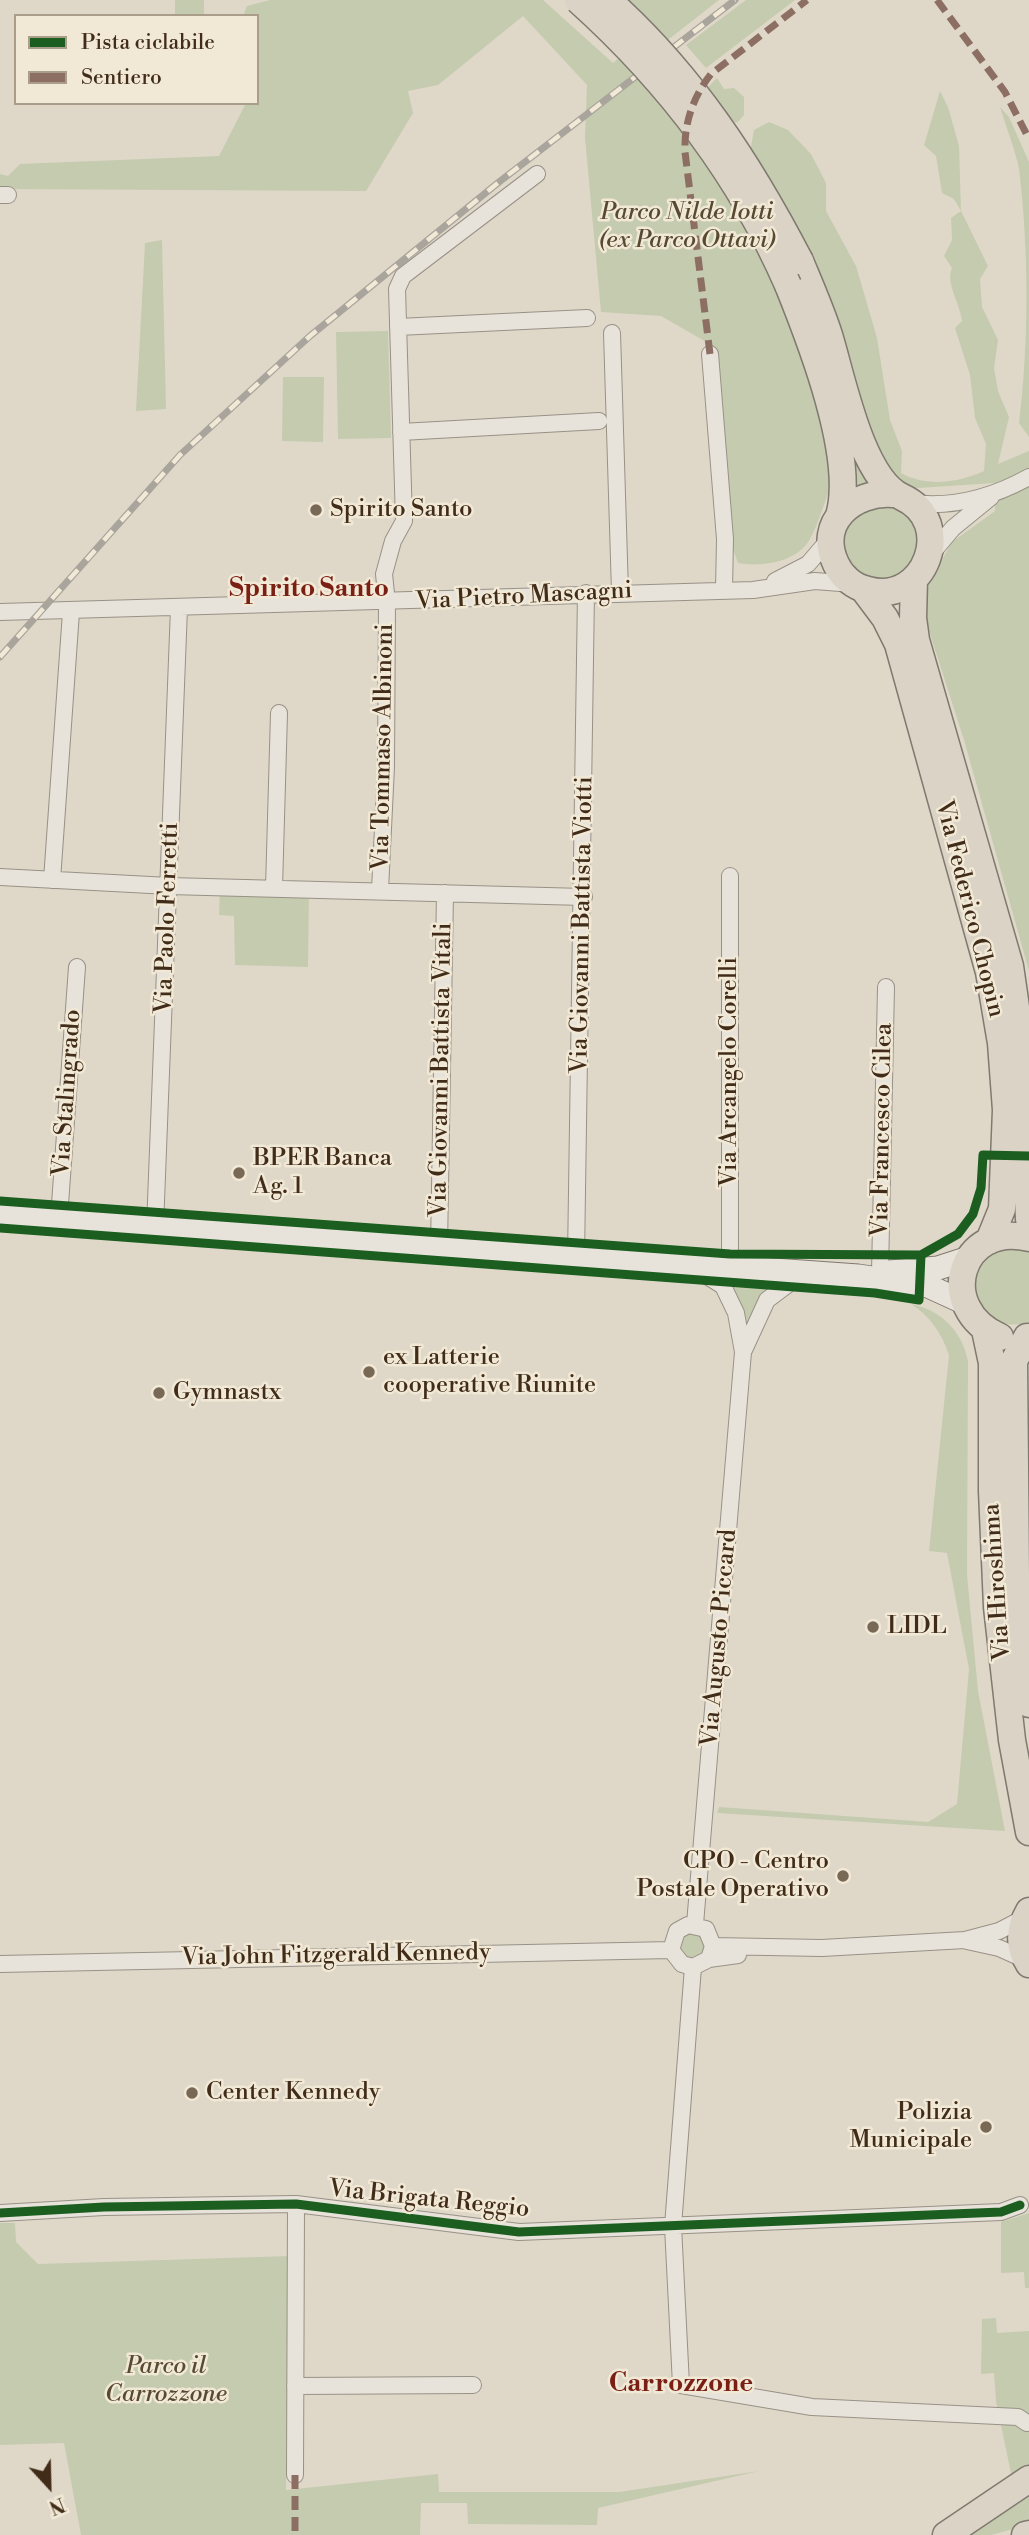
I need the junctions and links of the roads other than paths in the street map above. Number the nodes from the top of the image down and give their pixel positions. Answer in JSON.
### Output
{"nodes":[{"id":1,"x":578,"y":0,"type":"edge"},
{"id":2,"x":608,"y":0,"type":"edge"},
{"id":3,"x":537,"y":174,"type":"dead end"},
{"id":4,"x":586,"y":318,"type":"dead end"},
{"id":5,"x":398,"y":327,"type":"junction"},
{"id":6,"x":612,"y":333,"type":"dead end"},
{"id":7,"x":710,"y":354,"type":"dead end"},
{"id":8,"x":599,"y":421,"type":"dead end"},
{"id":9,"x":401,"y":432,"type":"junction"},
{"id":10,"x":1029,"y":477,"type":"edge"},
{"id":11,"x":996,"y":493,"type":"junction"},
{"id":12,"x":903,"y":498,"type":"junction"},
{"id":13,"x":835,"y":526,"type":"junction"},
{"id":14,"x":930,"y":556,"type":"junction"},
{"id":15,"x":914,"y":580,"type":"junction"},
{"id":16,"x":859,"y":587,"type":"junction"},
{"id":17,"x":724,"y":589,"type":"junction"},
{"id":18,"x":753,"y":590,"type":"junction"},
{"id":19,"x":620,"y":592,"type":"junction"},
{"id":20,"x":586,"y":593,"type":"junction"},
{"id":21,"x":387,"y":603,"type":"junction"},
{"id":22,"x":179,"y":608,"type":"junction"},
{"id":23,"x":71,"y":611,"type":"junction"},
{"id":24,"x":0,"y":612,"type":"edge"},
{"id":25,"x":279,"y":712,"type":"dead end"},
{"id":26,"x":730,"y":876,"type":"dead end"},
{"id":27,"x":0,"y":877,"type":"edge"},
{"id":28,"x":52,"y":880,"type":"junction"},
{"id":29,"x":169,"y":886,"type":"junction"},
{"id":30,"x":274,"y":888,"type":"junction"},
{"id":31,"x":380,"y":890,"type":"junction"},
{"id":32,"x":445,"y":892,"type":"junction"},
{"id":33,"x":584,"y":897,"type":"junction"},
{"id":34,"x":77,"y":967,"type":"dead end"},
{"id":35,"x":886,"y":987,"type":"dead end"},
{"id":36,"x":0,"y":1215,"type":"edge"},
{"id":37,"x":59,"y":1218,"type":"junction"},
{"id":38,"x":1029,"y":1219,"type":"edge"},
{"id":39,"x":155,"y":1227,"type":"junction"},
{"id":40,"x":1029,"y":1238,"type":"edge"},
{"id":41,"x":989,"y":1241,"type":"junction"},
{"id":42,"x":439,"y":1247,"type":"junction"},
{"id":43,"x":576,"y":1257,"type":"junction"},
{"id":44,"x":969,"y":1258,"type":"junction"},
{"id":45,"x":688,"y":1265,"type":"junction"},
{"id":46,"x":730,"y":1267,"type":"junction"},
{"id":47,"x":803,"y":1273,"type":"junction"},
{"id":48,"x":869,"y":1274,"type":"junction"},
{"id":49,"x":963,"y":1302,"type":"junction"},
{"id":50,"x":985,"y":1330,"type":"junction"},
{"id":51,"x":1028,"y":1336,"type":"edge"},
{"id":52,"x":743,"y":1352,"type":"junction"},
{"id":53,"x":1029,"y":1704,"type":"edge"},
{"id":54,"x":1029,"y":1832,"type":"edge"},
{"id":55,"x":1027,"y":1914,"type":"edge"},
{"id":56,"x":695,"y":1924,"type":"junction"},
{"id":57,"x":965,"y":1940,"type":"junction"},
{"id":58,"x":671,"y":1950,"type":"junction"},
{"id":59,"x":711,"y":1952,"type":"junction"},
{"id":60,"x":1028,"y":1962,"type":"edge"},
{"id":61,"x":0,"y":1964,"type":"edge"},
{"id":62,"x":693,"y":1967,"type":"junction"},
{"id":63,"x":296,"y":2204,"type":"junction"},
{"id":64,"x":1020,"y":2205,"type":"dead end"},
{"id":65,"x":0,"y":2213,"type":"edge"},
{"id":66,"x":673,"y":2226,"type":"junction"},
{"id":67,"x":473,"y":2385,"type":"dead end"},
{"id":68,"x":295,"y":2386,"type":"junction"},
{"id":69,"x":1027,"y":2423,"type":"edge"},
{"id":70,"x":295,"y":2475,"type":"dead end"},
{"id":71,"x":1029,"y":2479,"type":"edge"},
{"id":72,"x":946,"y":2535,"type":"edge"}],
"edges":[{"from":1,"to":13,"type":"main road","name":"Via Federico Chopin","bridge":true},
{"from":2,"to":12,"type":"main road","bridge":true},
{"from":3,"to":5,"type":"street","name":"Via Tommaso Albinoni"},
{"from":4,"to":5,"type":"street"},
{"from":5,"to":9,"type":"street","name":"Via Tommaso Albinoni"},
{"from":6,"to":19,"type":"street"},
{"from":7,"to":17,"type":"street"},
{"from":8,"to":9,"type":"street"},
{"from":9,"to":21,"type":"street","name":"Via Tommaso Albinoni"},
{"from":10,"to":11,"type":"street"},
{"from":11,"to":12,"type":"street"},
{"from":11,"to":14,"type":"street"},
{"from":12,"to":13,"type":"main road"},
{"from":12,"to":14,"type":"main road"},
{"from":13,"to":16,"type":"main road","name":"Via Federico Chopin"},
{"from":13,"to":18,"type":"street","name":"Via Pietro Mascagni"},
{"from":14,"to":15,"type":"main road"},
{"from":15,"to":16,"type":"main road"},
{"from":15,"to":38,"type":"main road","name":"Via Federico Chopin"},
{"from":16,"to":18,"type":"street","name":"Via Pietro Mascagni"},
{"from":16,"to":41,"type":"main road","name":"Via Federico Chopin"},
{"from":17,"to":18,"type":"street","name":"Via Pietro Mascagni"},
{"from":17,"to":19,"type":"street","name":"Via Pietro Mascagni"},
{"from":19,"to":20,"type":"street","name":"Via Pietro Mascagni"},
{"from":20,"to":21,"type":"street","name":"Via Pietro Mascagni"},
{"from":20,"to":33,"type":"street","name":"Via Giovanni Battista Viotti"},
{"from":21,"to":22,"type":"street","name":"Via Pietro Mascagni"},
{"from":21,"to":31,"type":"street","name":"Via Tommaso Albinoni"},
{"from":22,"to":23,"type":"street","name":"Via Pietro Mascagni"},
{"from":22,"to":29,"type":"street","name":"Via Paolo Ferretti"},
{"from":23,"to":24,"type":"street","name":"Via Pietro Mascagni"},
{"from":23,"to":28,"type":"street"},
{"from":25,"to":30,"type":"street"},
{"from":26,"to":46,"type":"street","name":"Via Arcangelo Corelli"},
{"from":27,"to":28,"type":"street","name":"Via Tommaso Albinoni"},
{"from":28,"to":29,"type":"street","name":"Via Tommaso Albinoni"},
{"from":29,"to":30,"type":"street","name":"Via Tommaso Albinoni"},
{"from":29,"to":39,"type":"street","name":"Via Paolo Ferretti"},
{"from":30,"to":31,"type":"street","name":"Via Tommaso Albinoni"},
{"from":31,"to":32,"type":"street","name":"Via Tommaso Albinoni"},
{"from":32,"to":33,"type":"street","name":"Via Tommaso Albinoni"},
{"from":32,"to":42,"type":"street","name":"Via Giovanni Battista Vitali"},
{"from":33,"to":43,"type":"street","name":"Via Giovanni Battista Viotti"},
{"from":34,"to":37,"type":"street","name":"Via Stalingrado"},
{"from":35,"to":48,"type":"street","name":"Via Francesco Cilea"},
{"from":36,"to":37,"type":"main road"},
{"from":37,"to":39,"type":"main road"},
{"from":39,"to":42,"type":"main road"},
{"from":40,"to":41,"type":"main road"},
{"from":41,"to":44,"type":"main road"},
{"from":42,"to":43,"type":"main road"},
{"from":43,"to":45,"type":"main road"},
{"from":44,"to":48,"type":"main road"},
{"from":44,"to":49,"type":"main road"},
{"from":45,"to":46,"type":"main road"},
{"from":45,"to":52,"type":"street","name":"Via Augusto Piccard"},
{"from":46,"to":47,"type":"main road"},
{"from":47,"to":48,"type":"main road"},
{"from":47,"to":52,"type":"street","name":"Via Augusto Piccard"},
{"from":48,"to":49,"type":"main road"},
{"from":49,"to":50,"type":"main road"},
{"from":50,"to":51,"type":"main road"},
{"from":50,"to":54,"type":"main road","name":"Via Hiroshima"},
{"from":51,"to":53,"type":"main road","name":"Via Hiroshima"},
{"from":52,"to":56,"type":"street","name":"Via Augusto Piccard"},
{"from":55,"to":57,"type":"street"},
{"from":55,"to":60,"type":"main road"},
{"from":56,"to":58,"type":"street"},
{"from":56,"to":59,"type":"street"},
{"from":57,"to":59,"type":"street"},
{"from":57,"to":60,"type":"street"},
{"from":58,"to":61,"type":"street","name":"Via John Fitzgerald Kennedy"},
{"from":58,"to":62,"type":"street"},
{"from":59,"to":62,"type":"street"},
{"from":62,"to":66,"type":"street"},
{"from":63,"to":65,"type":"street","name":"Via Brigata Reggio"},
{"from":63,"to":66,"type":"street","name":"Via Brigata Reggio"},
{"from":63,"to":68,"type":"street"},
{"from":64,"to":66,"type":"street","name":"Via Brigata Reggio"},
{"from":66,"to":69,"type":"street"},
{"from":67,"to":68,"type":"street"},
{"from":68,"to":70,"type":"street"},
{"from":71,"to":72,"type":"main road"}]}
